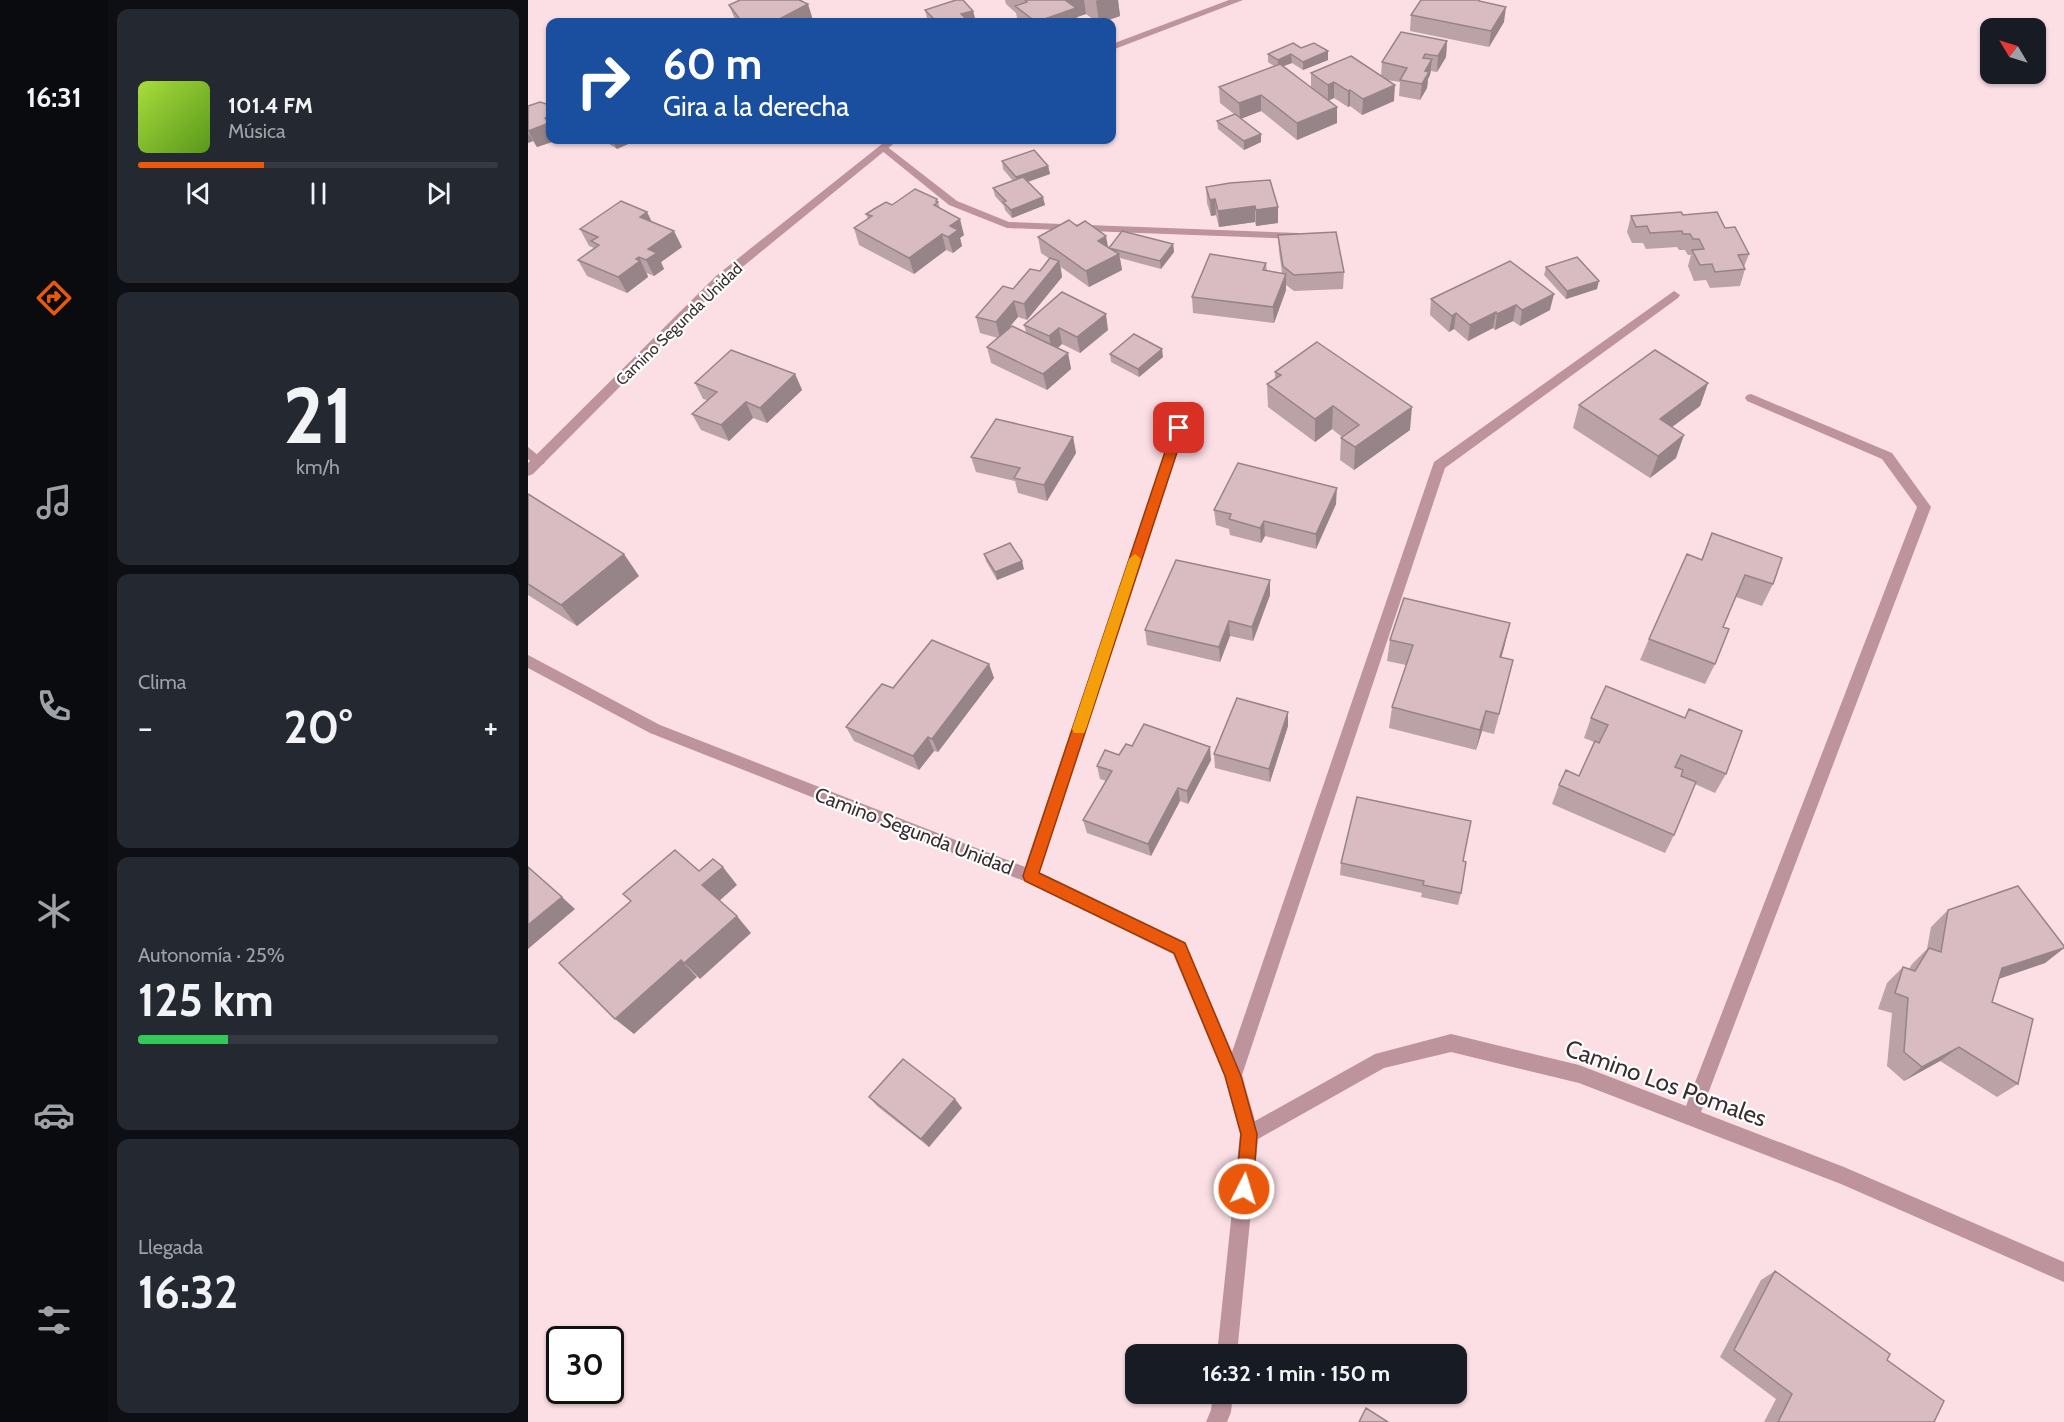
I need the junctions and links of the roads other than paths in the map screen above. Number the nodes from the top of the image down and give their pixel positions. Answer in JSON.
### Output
{"nodes":[{"id":1,"x":1238,"y":0,"type":"edge"},
{"id":2,"x":1116,"y":46,"type":"edge"},
{"id":3,"x":889,"y":144,"type":"edge"},
{"id":4,"x":1317,"y":237,"type":"edge"},
{"id":5,"x":1674,"y":295,"type":"dead end"},
{"id":6,"x":1751,"y":398,"type":"dead end"},
{"id":7,"x":1179,"y":428,"type":"dead end"},
{"id":8,"x":528,"y":452,"type":"edge"},
{"id":9,"x":539,"y":461,"type":"junction"},
{"id":10,"x":528,"y":471,"type":"edge"},
{"id":11,"x":528,"y":661,"type":"edge"},
{"id":12,"x":1030,"y":876,"type":"junction"},
{"id":13,"x":1233,"y":1076,"type":"junction"},
{"id":14,"x":1690,"y":1118,"type":"junction"},
{"id":15,"x":1249,"y":1134,"type":"junction"},
{"id":16,"x":2064,"y":1272,"type":"edge"},
{"id":17,"x":1228,"y":1344,"type":"edge"},
{"id":18,"x":1222,"y":1404,"type":"edge"},
{"id":19,"x":1216,"y":1422,"type":"edge"}],
"edges":[{"from":1,"to":2,"type":"street"},
{"from":3,"to":4,"type":"street"},
{"from":3,"to":9,"type":"street","name":"Camino Segunda Unidad"},
{"from":5,"to":13,"type":"street"},
{"from":6,"to":14,"type":"street"},
{"from":7,"to":12,"type":"street"},
{"from":8,"to":9,"type":"street"},
{"from":9,"to":10,"type":"street","name":"Camino Segunda Unidad"},
{"from":11,"to":12,"type":"street","name":"Camino Segunda Unidad"},
{"from":12,"to":13,"type":"street","name":"Camino Segunda Unidad"},
{"from":13,"to":15,"type":"street","name":"Camino Segunda Unidad"},
{"from":14,"to":15,"type":"street","name":"Camino Los Pomales"},
{"from":14,"to":16,"type":"street","name":"Camino Los Pomales"},
{"from":15,"to":17,"type":"street","name":"Camino Segunda Unidad"},
{"from":18,"to":19,"type":"street"}]}
